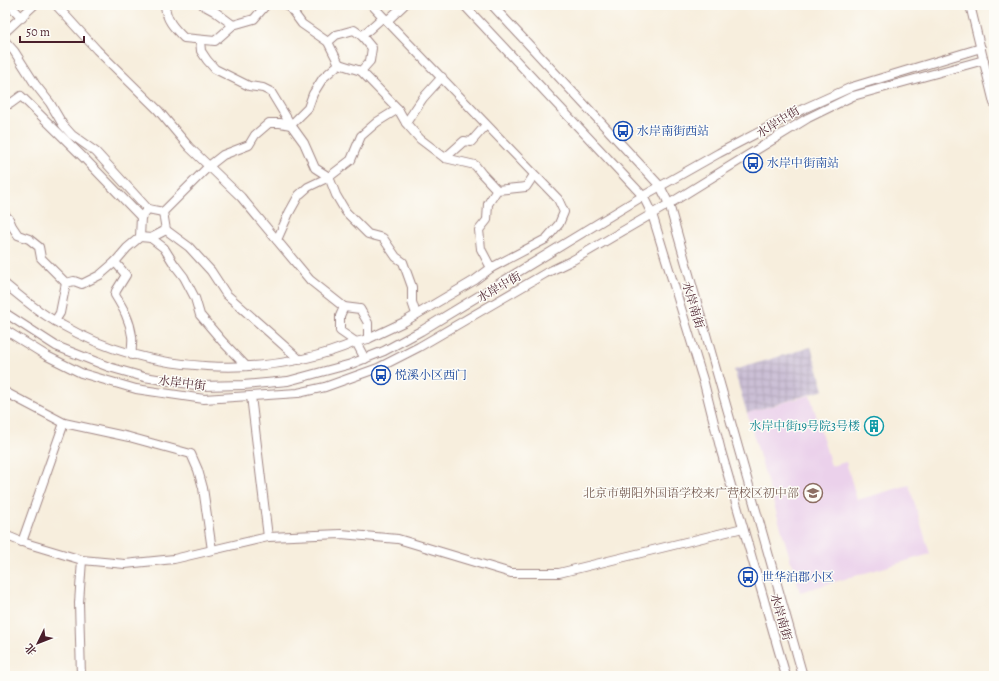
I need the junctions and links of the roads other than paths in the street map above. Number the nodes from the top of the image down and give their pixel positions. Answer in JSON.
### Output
{"nodes":[{"id":1,"x":10,"y":5,"type":"edge"},
{"id":2,"x":34,"y":5,"type":"edge"},
{"id":3,"x":56,"y":5,"type":"edge"},
{"id":4,"x":158,"y":5,"type":"edge"},
{"id":5,"x":203,"y":5,"type":"edge"},
{"id":6,"x":266,"y":5,"type":"edge"},
{"id":7,"x":288,"y":5,"type":"edge"},
{"id":8,"x":372,"y":5,"type":"edge"},
{"id":9,"x":404,"y":5,"type":"edge"},
{"id":10,"x":464,"y":5,"type":"edge"},
{"id":11,"x":492,"y":5,"type":"edge"},
{"id":12,"x":970,"y":5,"type":"edge"},
{"id":13,"x":165,"y":9,"type":"edge"},
{"id":14,"x":22,"y":18,"type":"junction"},
{"id":15,"x":385,"y":19,"type":"junction"},
{"id":16,"x":233,"y":25,"type":"junction"},
{"id":17,"x":5,"y":32,"type":"edge"},
{"id":18,"x":362,"y":36,"type":"junction"},
{"id":19,"x":200,"y":40,"type":"junction"},
{"id":20,"x":5,"y":41,"type":"edge"},
{"id":21,"x":328,"y":42,"type":"junction"},
{"id":22,"x":981,"y":48,"type":"junction"},
{"id":23,"x":984,"y":60,"type":"junction"},
{"id":24,"x":339,"y":64,"type":"junction"},
{"id":25,"x":360,"y":71,"type":"junction"},
{"id":26,"x":442,"y":78,"type":"junction"},
{"id":27,"x":5,"y":102,"type":"edge"},
{"id":28,"x":994,"y":103,"type":"edge"},
{"id":29,"x":398,"y":109,"type":"junction"},
{"id":30,"x":406,"y":123,"type":"junction"},
{"id":31,"x":291,"y":125,"type":"junction"},
{"id":32,"x":486,"y":125,"type":"junction"},
{"id":33,"x":445,"y":158,"type":"junction"},
{"id":34,"x":209,"y":166,"type":"junction"},
{"id":35,"x":534,"y":175,"type":"junction"},
{"id":36,"x":329,"y":177,"type":"junction"},
{"id":37,"x":660,"y":186,"type":"junction"},
{"id":38,"x":497,"y":190,"type":"junction"},
{"id":39,"x":643,"y":196,"type":"junction"},
{"id":40,"x":669,"y":204,"type":"junction"},
{"id":41,"x":148,"y":209,"type":"junction"},
{"id":42,"x":163,"y":212,"type":"junction"},
{"id":43,"x":652,"y":214,"type":"junction"},
{"id":44,"x":5,"y":215,"type":"edge"},
{"id":45,"x":142,"y":217,"type":"junction"},
{"id":46,"x":166,"y":230,"type":"junction"},
{"id":47,"x":140,"y":237,"type":"junction"},
{"id":48,"x":151,"y":238,"type":"junction"},
{"id":49,"x":277,"y":240,"type":"junction"},
{"id":50,"x":115,"y":262,"type":"junction"},
{"id":51,"x":491,"y":268,"type":"junction"},
{"id":52,"x":66,"y":283,"type":"junction"},
{"id":53,"x":5,"y":284,"type":"edge"},
{"id":54,"x":344,"y":307,"type":"junction"},
{"id":55,"x":5,"y":313,"type":"edge"},
{"id":56,"x":416,"y":314,"type":"junction"},
{"id":57,"x":55,"y":321,"type":"junction"},
{"id":58,"x":5,"y":330,"type":"edge"},
{"id":59,"x":368,"y":339,"type":"junction"},
{"id":60,"x":356,"y":342,"type":"junction"},
{"id":61,"x":132,"y":355,"type":"junction"},
{"id":62,"x":364,"y":359,"type":"junction"},
{"id":63,"x":300,"y":360,"type":"junction"},
{"id":64,"x":246,"y":366,"type":"junction"},
{"id":65,"x":5,"y":392,"type":"edge"},
{"id":66,"x":251,"y":396,"type":"junction"},
{"id":67,"x":64,"y":423,"type":"junction"},
{"id":68,"x":743,"y":528,"type":"junction"},
{"id":69,"x":5,"y":535,"type":"edge"},
{"id":70,"x":268,"y":537,"type":"junction"},
{"id":71,"x":22,"y":542,"type":"junction"},
{"id":72,"x":212,"y":550,"type":"junction"},
{"id":73,"x":82,"y":560,"type":"junction"},
{"id":74,"x":81,"y":676,"type":"edge"},
{"id":75,"x":786,"y":676,"type":"edge"},
{"id":76,"x":803,"y":676,"type":"edge"}],
"edges":[{"from":1,"to":14,"type":"street"},
{"from":2,"to":14,"type":"street"},
{"from":3,"to":34,"type":"street"},
{"from":4,"to":13,"type":"street"},
{"from":5,"to":16,"type":"street"},
{"from":6,"to":16,"type":"street"},
{"from":7,"to":21,"type":"street"},
{"from":8,"to":15,"type":"street"},
{"from":9,"to":15,"type":"street"},
{"from":10,"to":39,"type":"street","name":"水岸南街"},
{"from":11,"to":37,"type":"street","name":"水岸南街"},
{"from":12,"to":22,"type":"street"},
{"from":13,"to":19,"type":"street"},
{"from":14,"to":17,"type":"street"},
{"from":15,"to":18,"type":"street"},
{"from":15,"to":26,"type":"street"},
{"from":16,"to":19,"type":"street"},
{"from":18,"to":21,"type":"street"},
{"from":18,"to":25,"type":"street"},
{"from":19,"to":31,"type":"street"},
{"from":20,"to":41,"type":"street"},
{"from":21,"to":24,"type":"street"},
{"from":22,"to":23,"type":"street"},
{"from":22,"to":37,"type":"street","name":"水岸中街"},
{"from":23,"to":28,"type":"street"},
{"from":23,"to":40,"type":"street","name":"水岸中街"},
{"from":24,"to":25,"type":"street"},
{"from":24,"to":31,"type":"street"},
{"from":25,"to":29,"type":"street"},
{"from":26,"to":30,"type":"street"},
{"from":26,"to":32,"type":"street"},
{"from":27,"to":45,"type":"street"},
{"from":29,"to":30,"type":"street"},
{"from":29,"to":36,"type":"street"},
{"from":30,"to":33,"type":"street"},
{"from":31,"to":34,"type":"street"},
{"from":31,"to":36,"type":"street"},
{"from":32,"to":33,"type":"street"},
{"from":32,"to":35,"type":"street"},
{"from":33,"to":38,"type":"street"},
{"from":34,"to":42,"type":"street"},
{"from":34,"to":49,"type":"street"},
{"from":35,"to":38,"type":"street"},
{"from":35,"to":51,"type":"street"},
{"from":36,"to":49,"type":"street"},
{"from":36,"to":56,"type":"street"},
{"from":37,"to":39,"type":"street","name":"水岸中街"},
{"from":37,"to":40,"type":"street","name":"水岸南街"},
{"from":38,"to":51,"type":"street"},
{"from":39,"to":43,"type":"street","name":"水岸南街"},
{"from":39,"to":62,"type":"street","name":"水岸中街"},
{"from":40,"to":43,"type":"street","name":"水岸中街"},
{"from":40,"to":76,"type":"street","name":"水岸南街"},
{"from":41,"to":42,"type":"street"},
{"from":41,"to":45,"type":"street"},
{"from":42,"to":46,"type":"street"},
{"from":43,"to":66,"type":"street","name":"水岸中街"},
{"from":43,"to":68,"type":"street","name":"水岸南街"},
{"from":44,"to":52,"type":"street"},
{"from":45,"to":47,"type":"street"},
{"from":46,"to":48,"type":"street"},
{"from":46,"to":63,"type":"street"},
{"from":47,"to":48,"type":"street"},
{"from":47,"to":50,"type":"street"},
{"from":48,"to":64,"type":"street"},
{"from":49,"to":54,"type":"street"},
{"from":50,"to":52,"type":"street"},
{"from":50,"to":61,"type":"street"},
{"from":51,"to":56,"type":"street"},
{"from":52,"to":57,"type":"street"},
{"from":53,"to":57,"type":"street"},
{"from":54,"to":59,"type":"street"},
{"from":54,"to":60,"type":"street"},
{"from":55,"to":62,"type":"street","name":"水岸中街"},
{"from":56,"to":59,"type":"street"},
{"from":57,"to":61,"type":"street"},
{"from":58,"to":66,"type":"street","name":"水岸中街"},
{"from":59,"to":60,"type":"street"},
{"from":60,"to":62,"type":"street"},
{"from":60,"to":63,"type":"street"},
{"from":61,"to":64,"type":"street"},
{"from":63,"to":64,"type":"street"},
{"from":65,"to":67,"type":"street"},
{"from":66,"to":70,"type":"street"},
{"from":67,"to":71,"type":"street"},
{"from":67,"to":72,"type":"street"},
{"from":68,"to":70,"type":"street"},
{"from":68,"to":75,"type":"street","name":"水岸南街"},
{"from":69,"to":71,"type":"street"},
{"from":70,"to":72,"type":"street"},
{"from":71,"to":73,"type":"street"},
{"from":72,"to":73,"type":"street"},
{"from":73,"to":74,"type":"street"}]}
